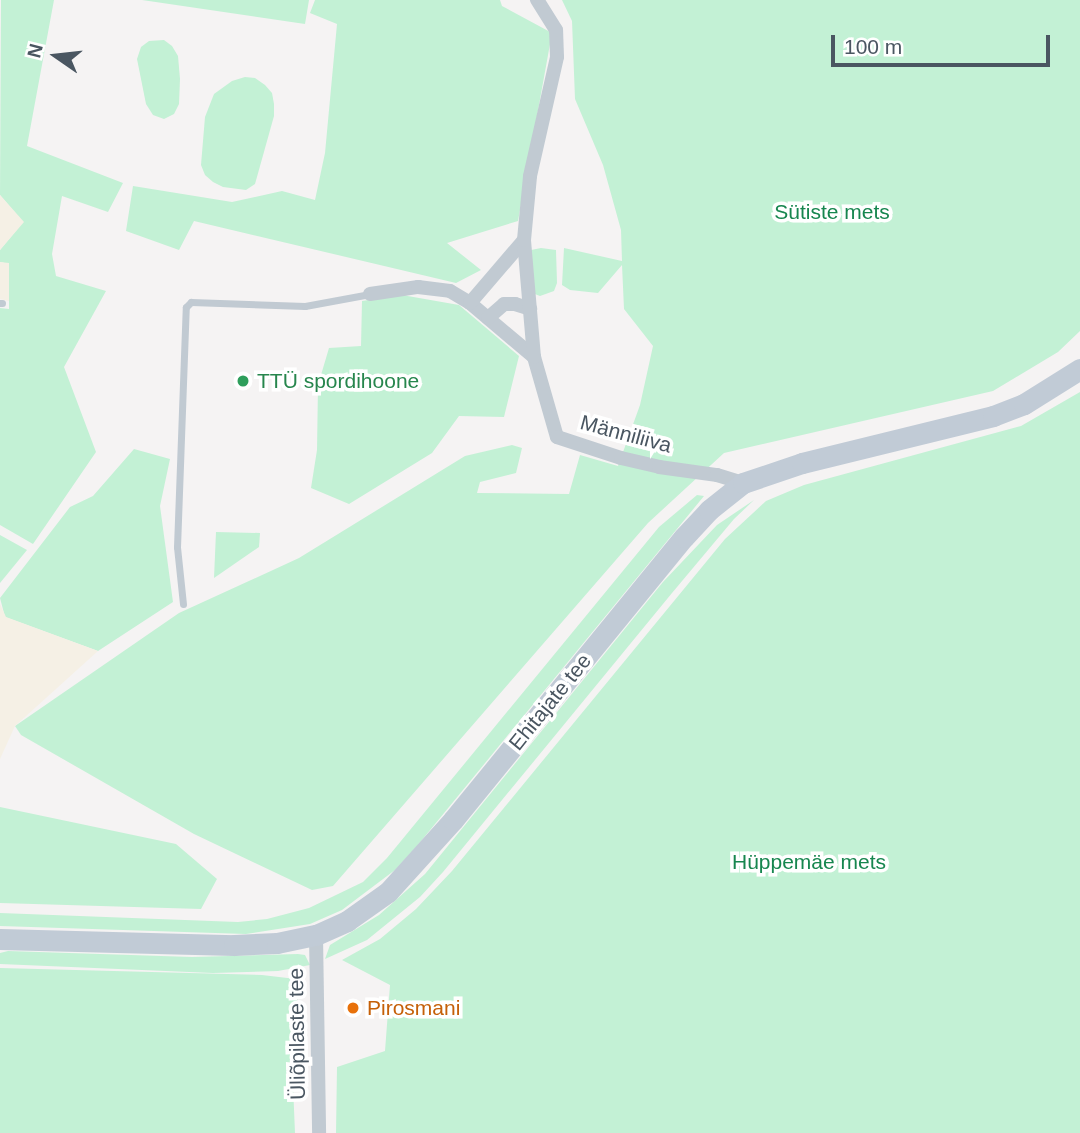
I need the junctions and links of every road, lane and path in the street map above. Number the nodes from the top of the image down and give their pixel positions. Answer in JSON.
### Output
{"nodes":[{"id":1,"x":537,"y":0,"type":"edge"},
{"id":2,"x":524,"y":240,"type":"junction"},
{"id":3,"x":370,"y":294,"type":"joint"},
{"id":4,"x":470,"y":303,"type":"junction"},
{"id":5,"x":530,"y":309,"type":"junction"},
{"id":6,"x":488,"y":318,"type":"junction"},
{"id":7,"x":534,"y":357,"type":"junction"},
{"id":8,"x":1080,"y":369,"type":"edge"},
{"id":9,"x":743,"y":483,"type":"junction"},
{"id":10,"x":183,"y":604,"type":"dead end"},
{"id":11,"x":316,"y":934,"type":"junction"},
{"id":12,"x":0,"y":939,"type":"edge"},
{"id":13,"x":319,"y":1133,"type":"edge"}],
"edges":[{"from":1,"to":2,"type":"street"},
{"from":2,"to":4,"type":"street"},
{"from":2,"to":5,"type":"street"},
{"from":3,"to":4,"type":"street"},
{"from":3,"to":10,"type":"lane"},
{"from":4,"to":6,"type":"street"},
{"from":5,"to":6,"type":"street"},
{"from":5,"to":7,"type":"street"},
{"from":6,"to":7,"type":"street"},
{"from":7,"to":9,"type":"street","name":"Männiliiva"},
{"from":8,"to":9,"type":"main road","name":"Ehitajate tee"},
{"from":9,"to":11,"type":"main road","name":"Ehitajate tee"},
{"from":11,"to":12,"type":"main road","name":"Ehitajate tee"},
{"from":11,"to":13,"type":"street","name":"Üliõpilaste tee"}]}
